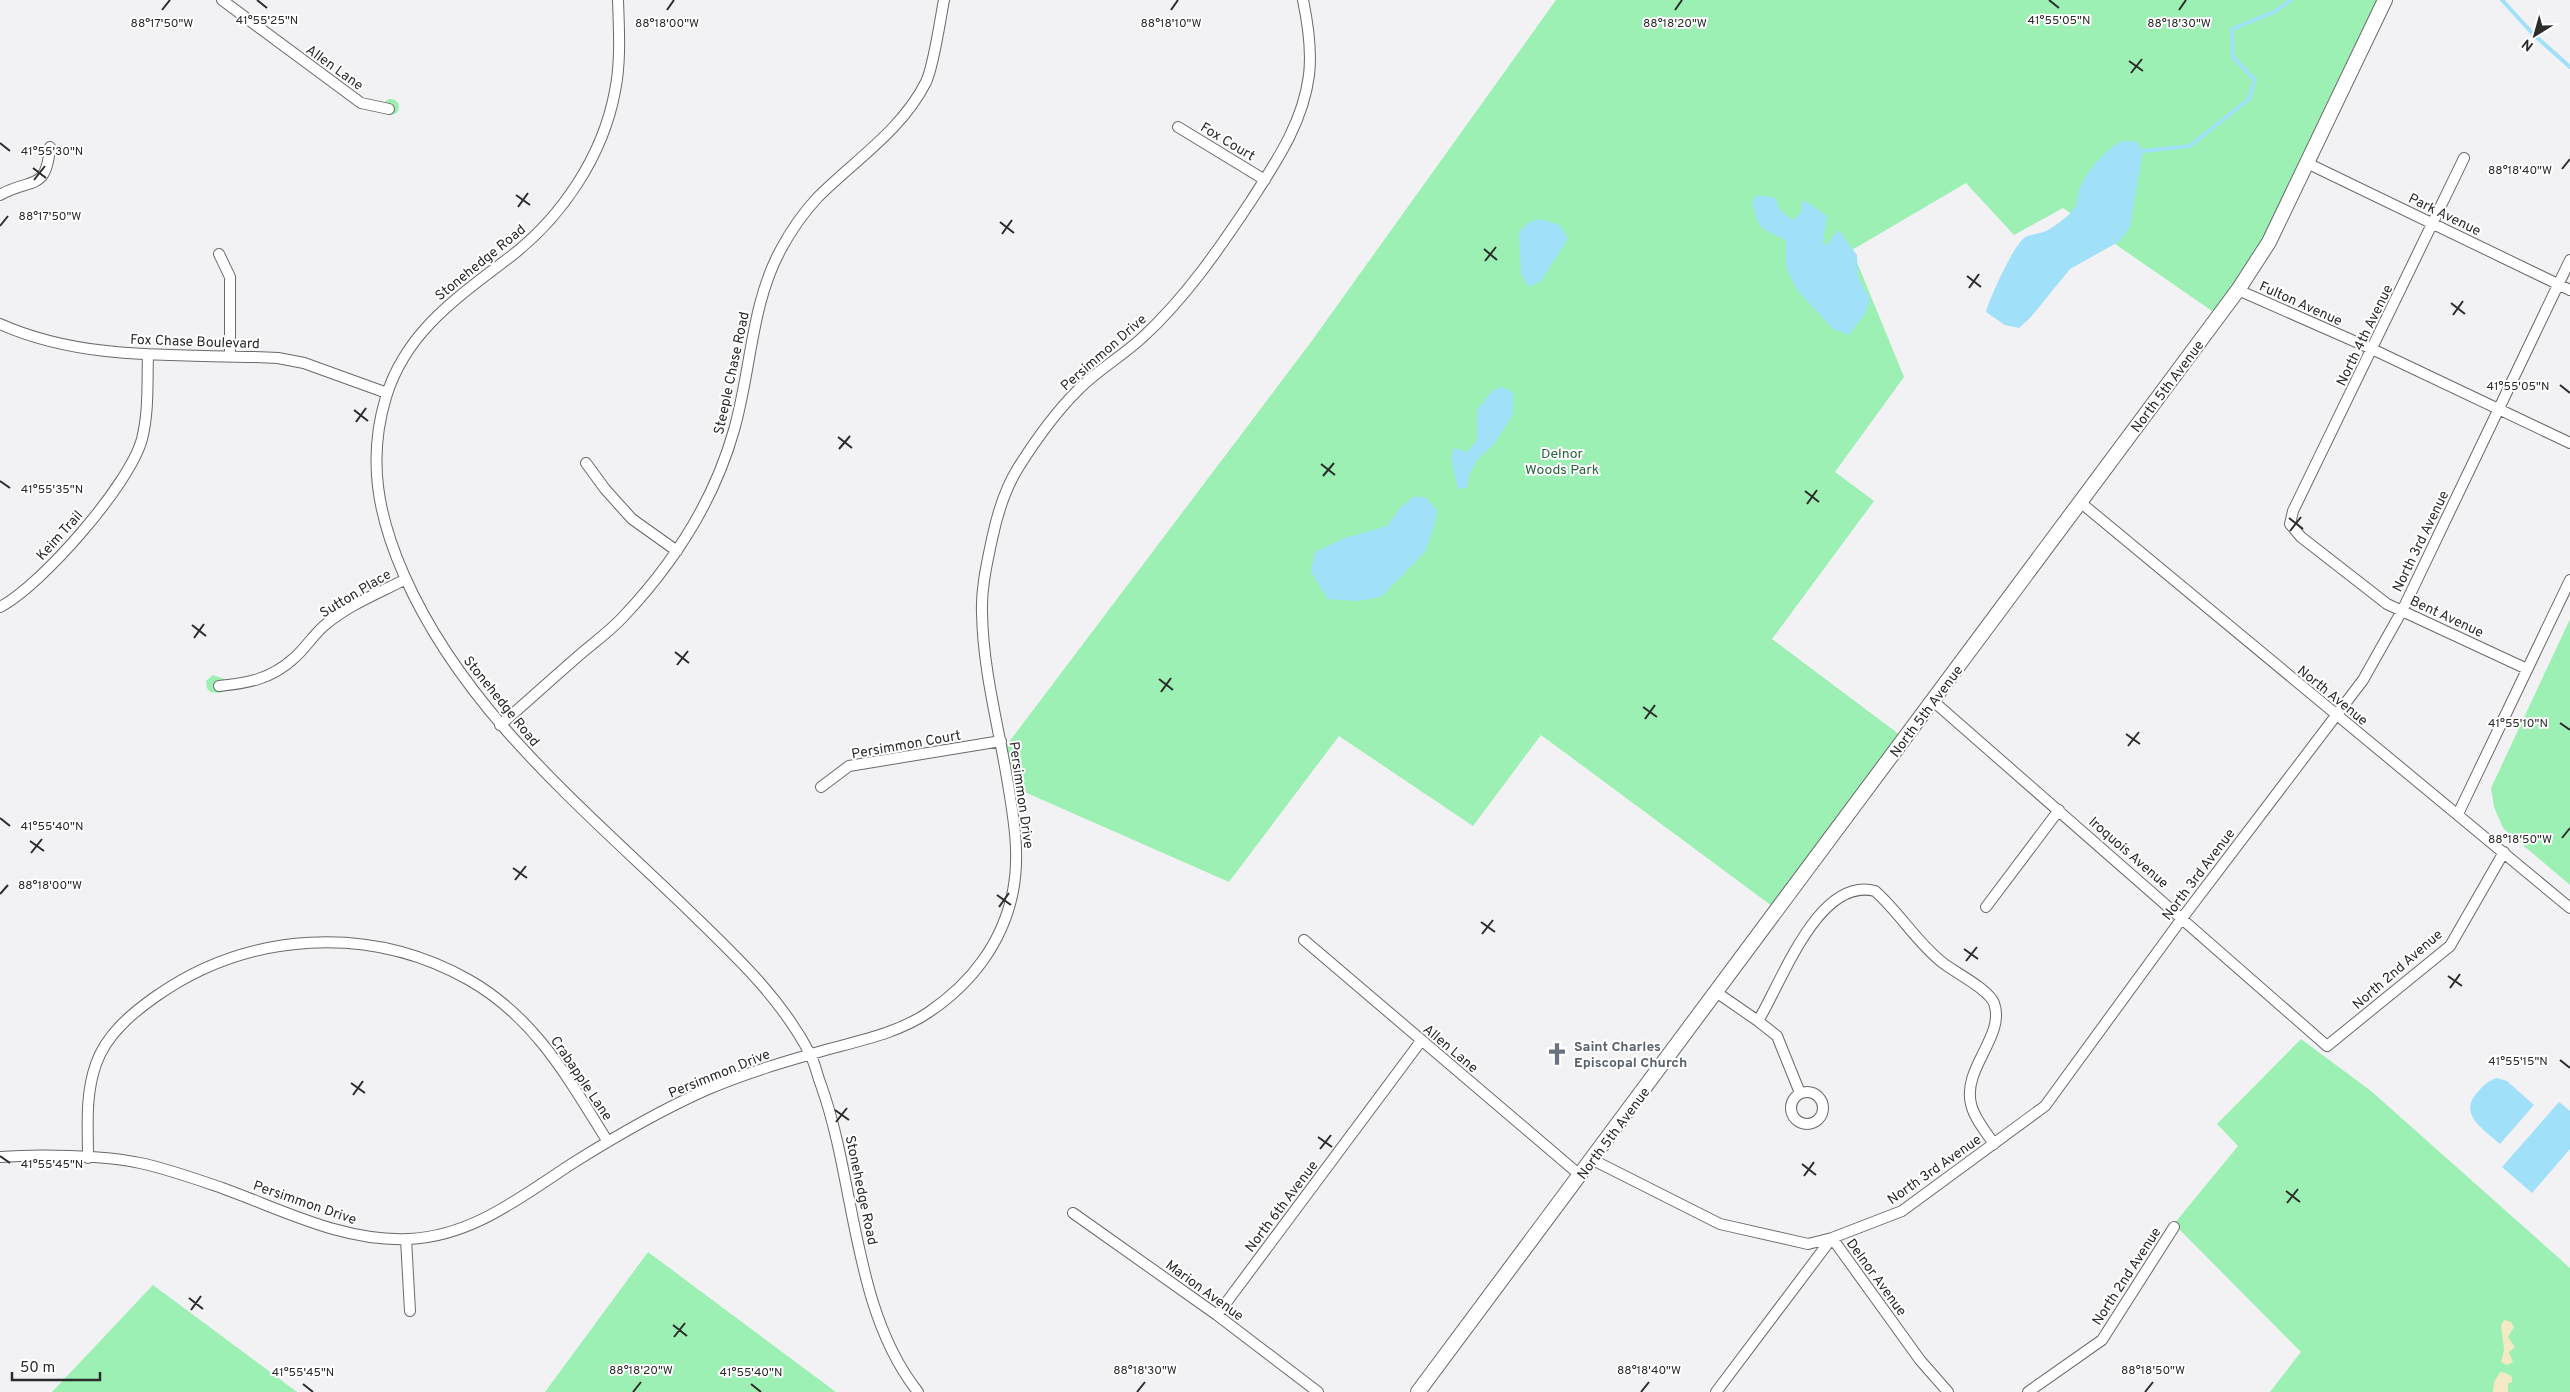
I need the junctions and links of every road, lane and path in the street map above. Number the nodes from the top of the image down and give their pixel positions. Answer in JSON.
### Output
{"nodes":[{"id":1,"x":222,"y":0,"type":"edge"},
{"id":2,"x":618,"y":0,"type":"edge"},
{"id":3,"x":944,"y":0,"type":"edge"},
{"id":4,"x":1303,"y":0,"type":"edge"},
{"id":5,"x":2385,"y":0,"type":"edge"},
{"id":6,"x":389,"y":109,"type":"dead end"},
{"id":7,"x":1178,"y":127,"type":"dead end"},
{"id":8,"x":50,"y":147,"type":"dead end"},
{"id":9,"x":2464,"y":158,"type":"dead end"},
{"id":10,"x":2307,"y":163,"type":"junction"},
{"id":11,"x":1265,"y":180,"type":"junction"},
{"id":12,"x":0,"y":195,"type":"edge"},
{"id":13,"x":2433,"y":224,"type":"junction"},
{"id":14,"x":219,"y":254,"type":"dead end"},
{"id":15,"x":2570,"y":260,"type":"edge"},
{"id":16,"x":2558,"y":284,"type":"junction"},
{"id":17,"x":2238,"y":290,"type":"junction"},
{"id":18,"x":2570,"y":290,"type":"edge"},
{"id":19,"x":1,"y":326,"type":"edge"},
{"id":20,"x":2372,"y":349,"type":"junction"},
{"id":21,"x":148,"y":355,"type":"junction"},
{"id":22,"x":230,"y":355,"type":"junction"},
{"id":23,"x":387,"y":393,"type":"junction"},
{"id":24,"x":2499,"y":409,"type":"junction"},
{"id":25,"x":2570,"y":443,"type":"edge"},
{"id":26,"x":586,"y":463,"type":"dead end"},
{"id":27,"x":2080,"y":502,"type":"junction"},
{"id":28,"x":2290,"y":524,"type":"joint"},
{"id":29,"x":677,"y":551,"type":"junction"},
{"id":30,"x":406,"y":579,"type":"junction"},
{"id":31,"x":2570,"y":580,"type":"edge"},
{"id":32,"x":0,"y":607,"type":"edge"},
{"id":33,"x":2403,"y":609,"type":"junction"},
{"id":34,"x":2527,"y":669,"type":"junction"},
{"id":35,"x":219,"y":686,"type":"dead end"},
{"id":36,"x":1933,"y":701,"type":"junction"},
{"id":37,"x":2335,"y":714,"type":"junction"},
{"id":38,"x":500,"y":725,"type":"junction"},
{"id":39,"x":1001,"y":741,"type":"junction"},
{"id":40,"x":821,"y":787,"type":"dead end"},
{"id":41,"x":2059,"y":810,"type":"junction"},
{"id":42,"x":2458,"y":814,"type":"junction"},
{"id":43,"x":2504,"y":852,"type":"junction"},
{"id":44,"x":1986,"y":907,"type":"dead end"},
{"id":45,"x":2570,"y":908,"type":"edge"},
{"id":46,"x":2183,"y":917,"type":"junction"},
{"id":47,"x":1304,"y":940,"type":"dead end"},
{"id":48,"x":1716,"y":992,"type":"junction"},
{"id":49,"x":1758,"y":1021,"type":"junction"},
{"id":50,"x":1421,"y":1042,"type":"junction"},
{"id":51,"x":2327,"y":1046,"type":"joint"},
{"id":52,"x":810,"y":1054,"type":"junction"},
{"id":53,"x":1800,"y":1093,"type":"dead end"},
{"id":54,"x":608,"y":1142,"type":"junction"},
{"id":55,"x":1994,"y":1144,"type":"junction"},
{"id":56,"x":0,"y":1157,"type":"edge"},
{"id":57,"x":88,"y":1158,"type":"junction"},
{"id":58,"x":1593,"y":1160,"type":"junction"},
{"id":59,"x":1581,"y":1176,"type":"junction"},
{"id":60,"x":1073,"y":1213,"type":"dead end"},
{"id":61,"x":2174,"y":1227,"type":"dead end"},
{"id":62,"x":1832,"y":1238,"type":"junction"},
{"id":63,"x":406,"y":1239,"type":"junction"},
{"id":64,"x":410,"y":1311,"type":"dead end"},
{"id":65,"x":1216,"y":1315,"type":"junction"},
{"id":66,"x":918,"y":1392,"type":"edge"},
{"id":67,"x":1318,"y":1392,"type":"edge"},
{"id":68,"x":1418,"y":1392,"type":"edge"},
{"id":69,"x":1716,"y":1392,"type":"edge"},
{"id":70,"x":1948,"y":1392,"type":"edge"},
{"id":71,"x":2028,"y":1392,"type":"edge"}],
"edges":[{"from":1,"to":6,"type":"street","name":"Allen Lane"},
{"from":2,"to":23,"type":"street","name":"Stonehedge Road"},
{"from":3,"to":29,"type":"street","name":"Steeple Chase Road"},
{"from":4,"to":11,"type":"street","name":"Persimmon Drive"},
{"from":5,"to":10,"type":"main road","name":"North 5th Avenue"},
{"from":7,"to":11,"type":"street","name":"Fox Court"},
{"from":8,"to":12,"type":"street"},
{"from":9,"to":13,"type":"street","name":"North 4th Avenue"},
{"from":10,"to":13,"type":"street","name":"Park Avenue"},
{"from":10,"to":17,"type":"main road","name":"North 5th Avenue"},
{"from":11,"to":39,"type":"street","name":"Persimmon Drive"},
{"from":13,"to":16,"type":"street","name":"Park Avenue"},
{"from":13,"to":20,"type":"street","name":"North 4th Avenue"},
{"from":14,"to":22,"type":"street"},
{"from":15,"to":16,"type":"street","name":"North 3rd Avenue"},
{"from":16,"to":18,"type":"street","name":"Park Avenue"},
{"from":16,"to":24,"type":"street","name":"North 3rd Avenue"},
{"from":17,"to":20,"type":"street","name":"Fulton Avenue"},
{"from":17,"to":27,"type":"main road","name":"North 5th Avenue"},
{"from":19,"to":21,"type":"street","name":"Fox Chase Boulevard"},
{"from":20,"to":24,"type":"street","name":"Fulton Avenue"},
{"from":20,"to":28,"type":"street","name":"North 4th Avenue"},
{"from":21,"to":22,"type":"street","name":"Fox Chase Boulevard"},
{"from":21,"to":32,"type":"street","name":"Keim Trail"},
{"from":22,"to":23,"type":"street","name":"Fox Chase Boulevard"},
{"from":23,"to":30,"type":"street","name":"Stonehedge Road"},
{"from":24,"to":25,"type":"street","name":"Fulton Avenue"},
{"from":24,"to":33,"type":"street","name":"North 3rd Avenue"},
{"from":26,"to":29,"type":"street"},
{"from":27,"to":36,"type":"main road","name":"North 5th Avenue"},
{"from":27,"to":37,"type":"street","name":"North Avenue"},
{"from":28,"to":33,"type":"street","name":"Bent Avenue"},
{"from":29,"to":38,"type":"street","name":"Steeple Chase Road"},
{"from":30,"to":35,"type":"street","name":"Sutton Place"},
{"from":30,"to":38,"type":"street","name":"Stonehedge Road"},
{"from":31,"to":34,"type":"street"},
{"from":33,"to":34,"type":"street","name":"Bent Avenue"},
{"from":33,"to":37,"type":"street","name":"North 3rd Avenue"},
{"from":34,"to":42,"type":"street"},
{"from":36,"to":41,"type":"street","name":"Iroquois Avenue"},
{"from":36,"to":48,"type":"main road","name":"North 5th Avenue"},
{"from":37,"to":42,"type":"street","name":"North Avenue"},
{"from":37,"to":46,"type":"street","name":"North 3rd Avenue"},
{"from":38,"to":52,"type":"street","name":"Stonehedge Road"},
{"from":39,"to":40,"type":"street","name":"Persimmon Court"},
{"from":39,"to":52,"type":"street","name":"Persimmon Drive"},
{"from":41,"to":44,"type":"street"},
{"from":41,"to":46,"type":"street","name":"Iroquois Avenue"},
{"from":42,"to":43,"type":"street","name":"North Avenue"},
{"from":43,"to":45,"type":"street","name":"North Avenue"},
{"from":43,"to":51,"type":"street","name":"North 2nd Avenue"},
{"from":46,"to":51,"type":"street","name":"Iroquois Avenue"},
{"from":46,"to":55,"type":"street","name":"North 3rd Avenue"},
{"from":47,"to":50,"type":"street","name":"Allen Lane"},
{"from":48,"to":49,"type":"street"},
{"from":48,"to":58,"type":"main road","name":"North 5th Avenue"},
{"from":49,"to":53,"type":"street"},
{"from":49,"to":55,"type":"street"},
{"from":50,"to":59,"type":"street","name":"Allen Lane"},
{"from":50,"to":65,"type":"street","name":"North 6th Avenue"},
{"from":52,"to":54,"type":"street","name":"Persimmon Drive"},
{"from":52,"to":66,"type":"street","name":"Stonehedge Road"},
{"from":54,"to":57,"type":"street","name":"Crabapple Lane"},
{"from":54,"to":63,"type":"street","name":"Persimmon Drive"},
{"from":55,"to":62,"type":"street","name":"North 3rd Avenue"},
{"from":56,"to":57,"type":"street","name":"Persimmon Drive"},
{"from":57,"to":63,"type":"street","name":"Persimmon Drive"},
{"from":58,"to":59,"type":"main road","name":"North 5th Avenue"},
{"from":58,"to":62,"type":"street","name":"Delnor Avenue"},
{"from":59,"to":68,"type":"main road","name":"North 5th Avenue"},
{"from":60,"to":65,"type":"street","name":"Marion Avenue"},
{"from":61,"to":71,"type":"street","name":"North 2nd Avenue"},
{"from":62,"to":69,"type":"street"},
{"from":62,"to":70,"type":"street","name":"Delnor Avenue"},
{"from":63,"to":64,"type":"street"},
{"from":65,"to":67,"type":"street","name":"Marion Avenue"}]}
